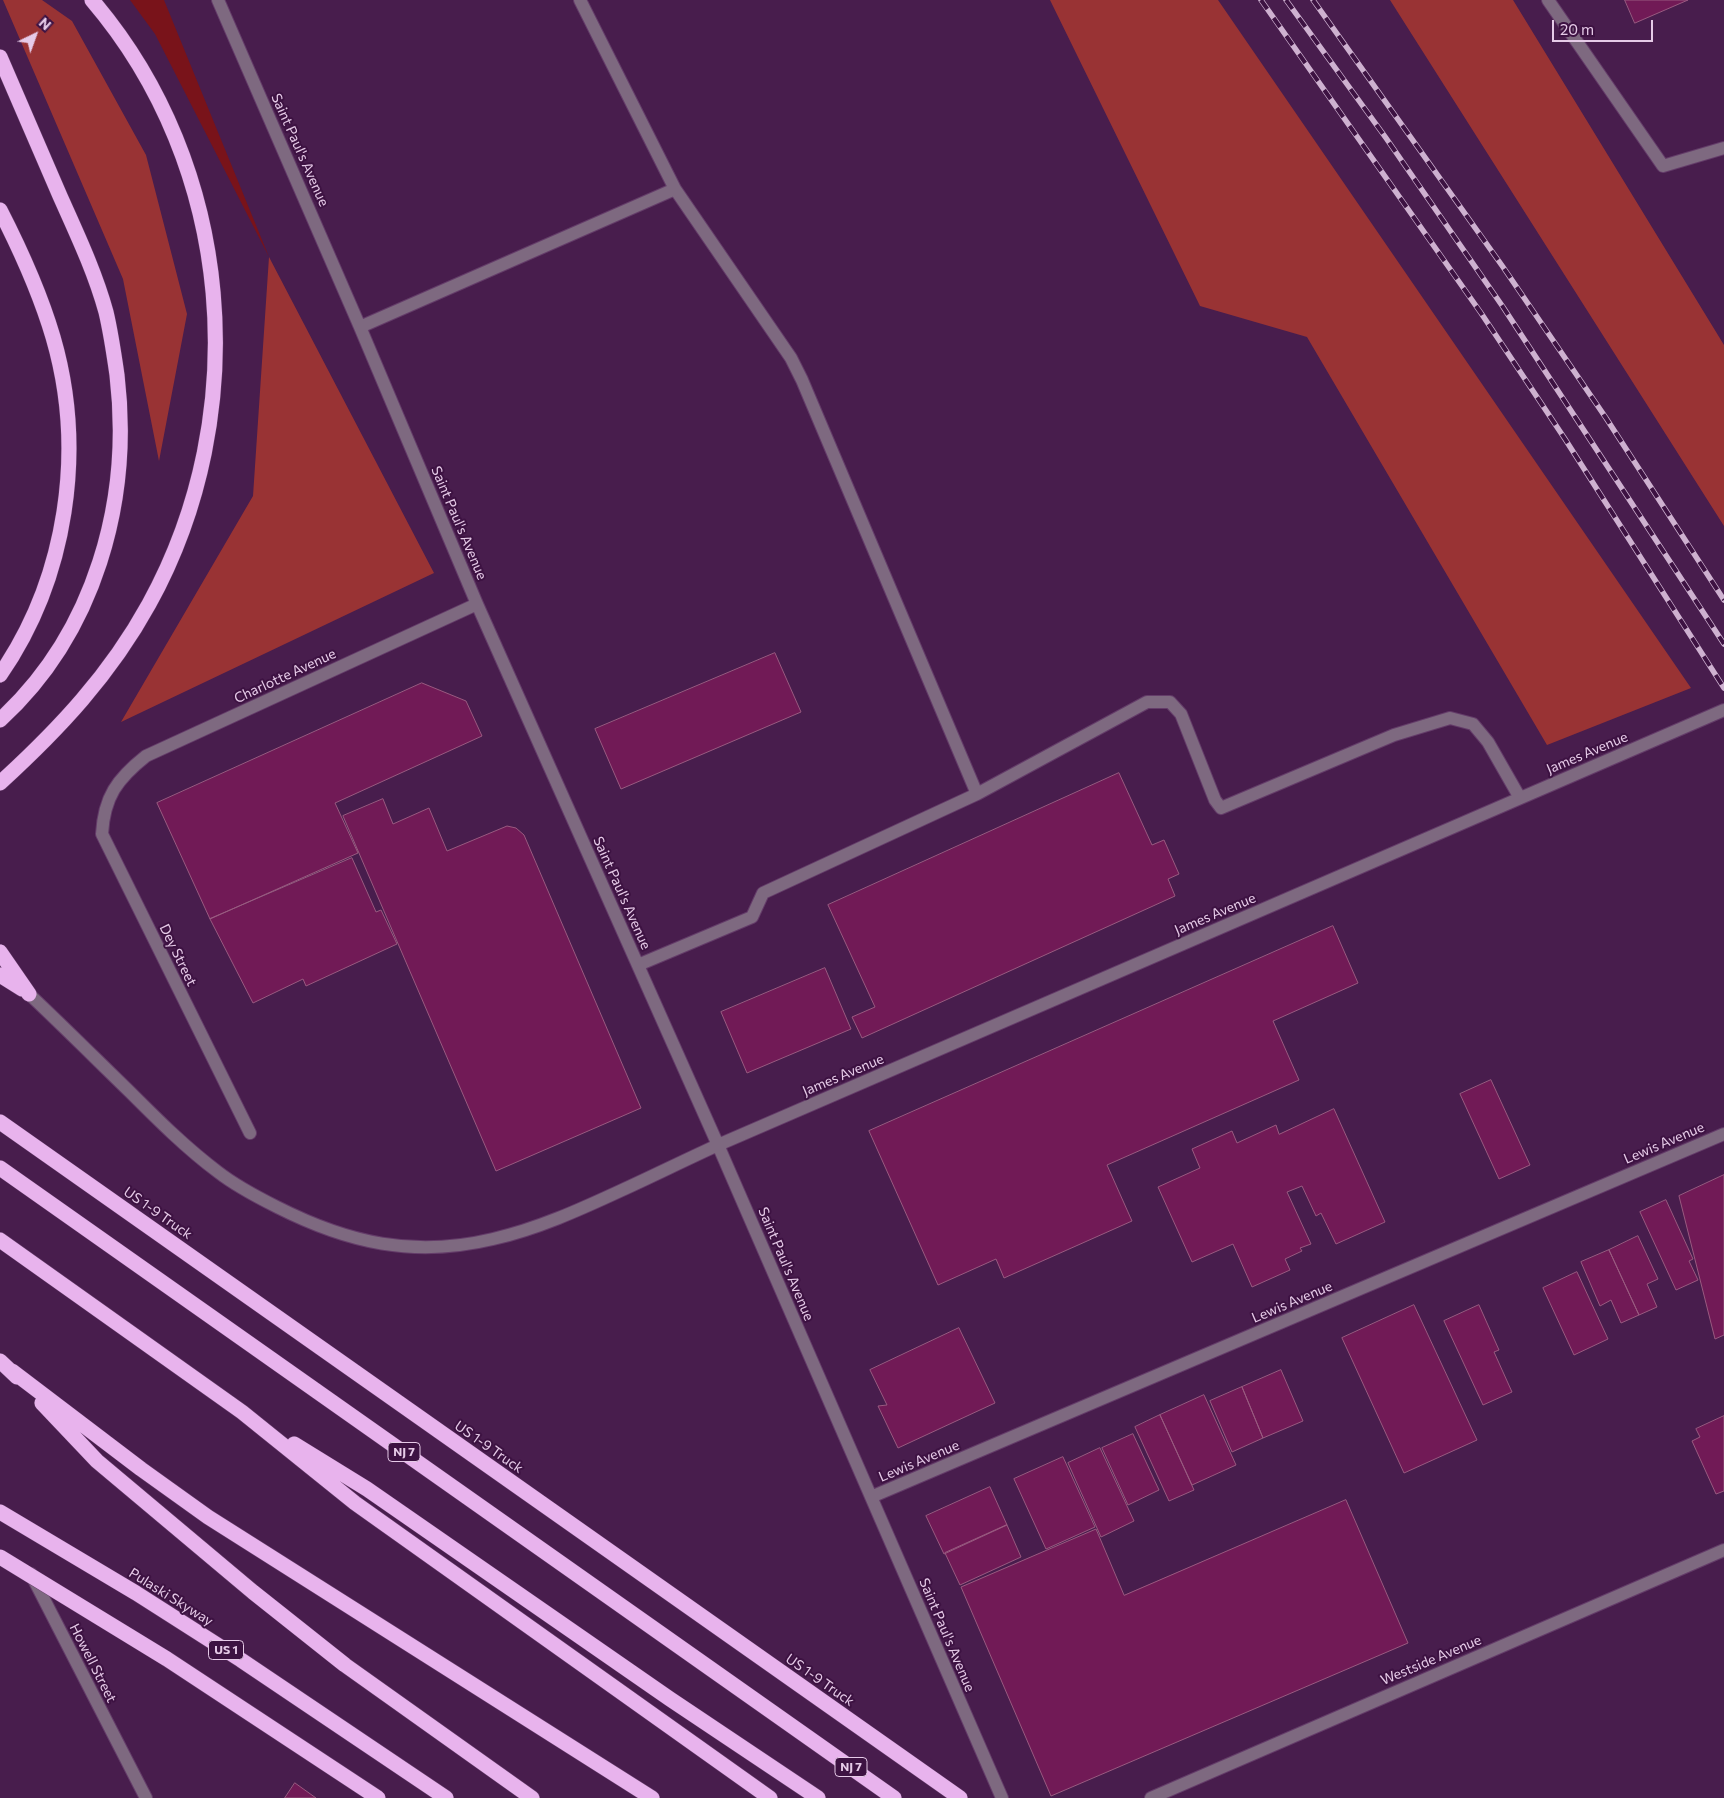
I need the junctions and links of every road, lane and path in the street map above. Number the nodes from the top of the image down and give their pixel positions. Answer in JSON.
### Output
{"nodes":[{"id":1,"x":92,"y":0,"type":"edge"},
{"id":2,"x":218,"y":0,"type":"edge"},
{"id":3,"x":580,"y":0,"type":"edge"},
{"id":4,"x":1548,"y":0,"type":"edge"},
{"id":5,"x":0,"y":57,"type":"edge"},
{"id":6,"x":1724,"y":148,"type":"edge"},
{"id":7,"x":674,"y":189,"type":"junction"},
{"id":8,"x":0,"y":210,"type":"edge"},
{"id":9,"x":360,"y":327,"type":"junction"},
{"id":10,"x":477,"y":604,"type":"junction"},
{"id":11,"x":0,"y":675,"type":"edge"},
{"id":12,"x":1724,"y":710,"type":"edge"},
{"id":13,"x":0,"y":720,"type":"edge"},
{"id":14,"x":0,"y":783,"type":"edge"},
{"id":15,"x":114,"y":787,"type":"joint"},
{"id":16,"x":977,"y":794,"type":"junction"},
{"id":17,"x":1520,"y":798,"type":"junction"},
{"id":18,"x":0,"y":952,"type":"edge"},
{"id":19,"x":638,"y":966,"type":"junction"},
{"id":20,"x":0,"y":975,"type":"edge"},
{"id":21,"x":30,"y":994,"type":"junction"},
{"id":22,"x":0,"y":1122,"type":"edge"},
{"id":23,"x":250,"y":1133,"type":"dead end"},
{"id":24,"x":1724,"y":1134,"type":"edge"},
{"id":25,"x":718,"y":1145,"type":"junction"},
{"id":26,"x":0,"y":1168,"type":"edge"},
{"id":27,"x":0,"y":1240,"type":"edge"},
{"id":28,"x":0,"y":1361,"type":"edge"},
{"id":29,"x":12,"y":1371,"type":"junction"},
{"id":30,"x":242,"y":1412,"type":"junction"},
{"id":31,"x":871,"y":1498,"type":"junction"},
{"id":32,"x":0,"y":1512,"type":"edge"},
{"id":33,"x":1724,"y":1550,"type":"edge"},
{"id":34,"x":0,"y":1555,"type":"edge"},
{"id":35,"x":768,"y":1796,"type":"edge"},
{"id":36,"x":146,"y":1798,"type":"edge"},
{"id":37,"x":378,"y":1798,"type":"edge"},
{"id":38,"x":446,"y":1798,"type":"edge"},
{"id":39,"x":532,"y":1798,"type":"edge"},
{"id":40,"x":652,"y":1798,"type":"edge"},
{"id":41,"x":818,"y":1798,"type":"edge"},
{"id":42,"x":894,"y":1798,"type":"edge"},
{"id":43,"x":960,"y":1798,"type":"edge"},
{"id":44,"x":1002,"y":1798,"type":"edge"},
{"id":45,"x":1151,"y":1798,"type":"edge"}],
"edges":[{"from":1,"to":14,"type":"highway"},
{"from":2,"to":9,"type":"street","name":"Saint Paul's Avenue"},
{"from":3,"to":7,"type":"street"},
{"from":4,"to":6,"type":"street"},
{"from":5,"to":13,"type":"highway"},
{"from":7,"to":9,"type":"street"},
{"from":7,"to":16,"type":"street"},
{"from":8,"to":11,"type":"highway"},
{"from":9,"to":10,"type":"street","name":"Saint Paul's Avenue"},
{"from":10,"to":15,"type":"street","name":"Charlotte Avenue"},
{"from":10,"to":19,"type":"street","name":"Saint Paul's Avenue"},
{"from":12,"to":17,"type":"street","name":"James Avenue"},
{"from":15,"to":23,"type":"street","name":"Dey Street"},
{"from":16,"to":17,"type":"street"},
{"from":16,"to":19,"type":"street"},
{"from":17,"to":25,"type":"street","name":"James Avenue"},
{"from":18,"to":21,"type":"highway"},
{"from":19,"to":25,"type":"street","name":"Saint Paul's Avenue"},
{"from":20,"to":21,"type":"highway"},
{"from":21,"to":25,"type":"street","name":"James Avenue"},
{"from":22,"to":43,"type":"highway","name":"US 1-9 Truck"},
{"from":24,"to":31,"type":"street","name":"Lewis Avenue"},
{"from":25,"to":31,"type":"street","name":"Saint Paul's Avenue"},
{"from":26,"to":42,"type":"highway","number":"NJ 7"},
{"from":27,"to":30,"type":"highway"},
{"from":28,"to":29,"type":"highway"},
{"from":29,"to":39,"type":"highway"},
{"from":29,"to":40,"type":"highway"},
{"from":30,"to":35,"type":"highway"},
{"from":30,"to":41,"type":"highway"},
{"from":31,"to":44,"type":"street","name":"Saint Paul's Avenue"},
{"from":32,"to":38,"type":"highway","name":"Pulaski Skyway","number":"US 1"},
{"from":33,"to":45,"type":"street","name":"Westside Avenue"},
{"from":34,"to":36,"type":"street","name":"Howell Street"},
{"from":34,"to":37,"type":"highway","bridge":true}]}
